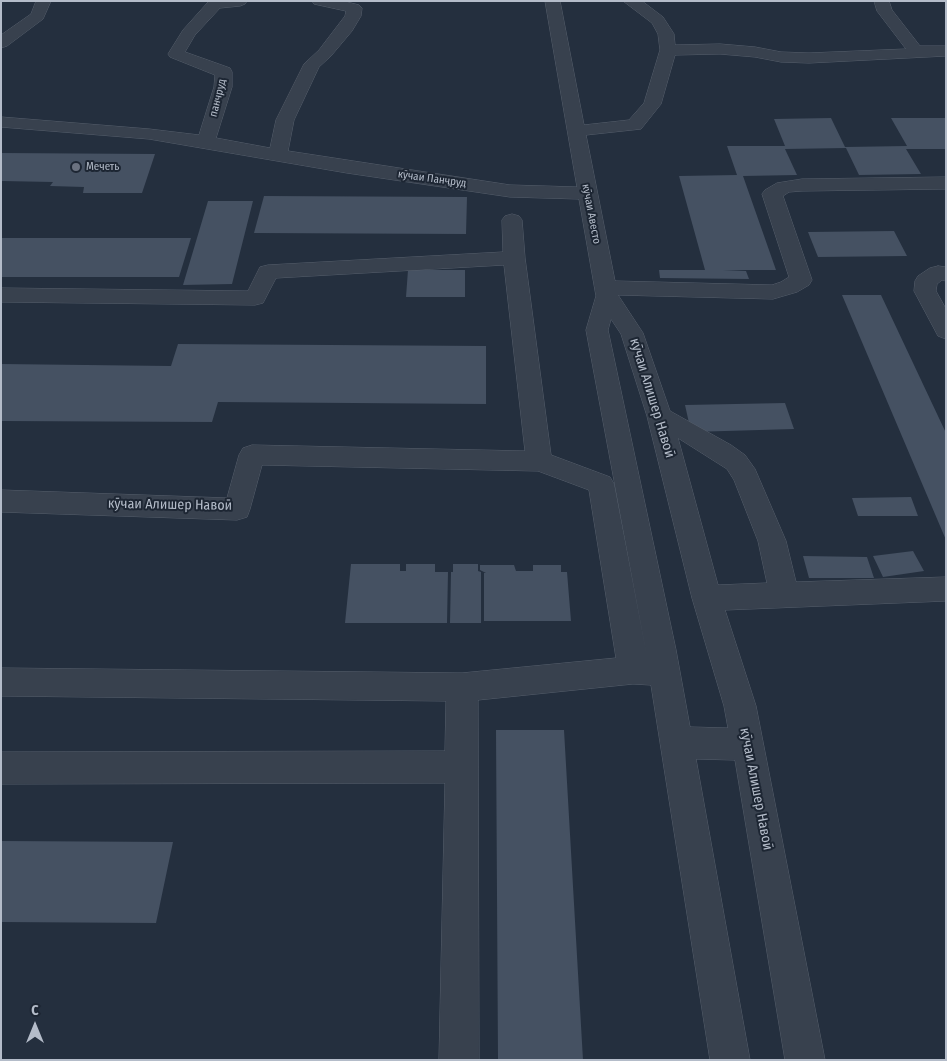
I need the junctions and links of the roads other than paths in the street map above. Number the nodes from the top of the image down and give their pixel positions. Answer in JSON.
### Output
{"nodes":[{"id":1,"x":44,"y":1,"type":"edge"},
{"id":2,"x":240,"y":1,"type":"edge"},
{"id":3,"x":319,"y":1,"type":"edge"},
{"id":4,"x":552,"y":1,"type":"edge"},
{"id":5,"x":630,"y":1,"type":"edge"},
{"id":6,"x":881,"y":1,"type":"edge"},
{"id":7,"x":1,"y":43,"type":"edge"},
{"id":8,"x":668,"y":50,"type":"junction"},
{"id":9,"x":915,"y":51,"type":"junction"},
{"id":10,"x":946,"y":51,"type":"edge"},
{"id":11,"x":1,"y":122,"type":"edge"},
{"id":12,"x":576,"y":131,"type":"junction"},
{"id":13,"x":206,"y":142,"type":"junction"},
{"id":14,"x":278,"y":155,"type":"junction"},
{"id":15,"x":946,"y":183,"type":"edge"},
{"id":16,"x":586,"y":193,"type":"junction"},
{"id":17,"x":512,"y":220,"type":"dead end"},
{"id":18,"x":514,"y":258,"type":"junction"},
{"id":19,"x":946,"y":274,"type":"edge"},
{"id":20,"x":606,"y":292,"type":"junction"},
{"id":21,"x":1,"y":294,"type":"edge"},
{"id":22,"x":946,"y":331,"type":"edge"},
{"id":23,"x":659,"y":416,"type":"junction"},
{"id":24,"x":539,"y":461,"type":"junction"},
{"id":25,"x":1,"y":501,"type":"edge"},
{"id":26,"x":946,"y":589,"type":"edge"},
{"id":27,"x":784,"y":594,"type":"junction"},
{"id":28,"x":707,"y":598,"type":"junction"},
{"id":29,"x":633,"y":670,"type":"junction"},
{"id":30,"x":664,"y":672,"type":"junction"},
{"id":31,"x":1,"y":682,"type":"edge"},
{"id":32,"x":462,"y":686,"type":"junction"},
{"id":33,"x":675,"y":742,"type":"junction"},
{"id":34,"x":748,"y":745,"type":"junction"},
{"id":35,"x":461,"y":767,"type":"junction"},
{"id":36,"x":1,"y":768,"type":"edge"},
{"id":37,"x":459,"y":1060,"type":"edge"},
{"id":38,"x":730,"y":1060,"type":"edge"},
{"id":39,"x":805,"y":1060,"type":"edge"}],
"edges":[{"from":1,"to":7,"type":"street"},
{"from":2,"to":13,"type":"street","name":"панчруд"},
{"from":3,"to":14,"type":"street"},
{"from":4,"to":12,"type":"street","name":"кӯчаи Авесто"},
{"from":5,"to":8,"type":"street"},
{"from":6,"to":9,"type":"street"},
{"from":8,"to":9,"type":"street"},
{"from":8,"to":12,"type":"street"},
{"from":9,"to":10,"type":"street"},
{"from":11,"to":13,"type":"street","name":"кӯчаи Панҷруд"},
{"from":12,"to":16,"type":"street","name":"кӯчаи Авесто"},
{"from":13,"to":14,"type":"street","name":"кӯчаи Панҷруд"},
{"from":14,"to":16,"type":"street","name":"кӯчаи Панҷруд"},
{"from":15,"to":20,"type":"street"},
{"from":16,"to":20,"type":"street","name":"кӯчаи Авесто"},
{"from":17,"to":18,"type":"street"},
{"from":18,"to":21,"type":"street"},
{"from":18,"to":24,"type":"street"},
{"from":19,"to":22,"type":"street"},
{"from":20,"to":23,"type":"street","name":"кӯчаи Алишер Навоӣ"},
{"from":20,"to":30,"type":"street"},
{"from":23,"to":27,"type":"street"},
{"from":23,"to":28,"type":"street","name":"кӯчаи Алишер Навоӣ"},
{"from":24,"to":25,"type":"street","name":"кӯчаи Алишер Навоӣ"},
{"from":24,"to":29,"type":"street","name":"кӯчаи Алишер Навоӣ"},
{"from":26,"to":27,"type":"street"},
{"from":27,"to":28,"type":"street"},
{"from":28,"to":34,"type":"street","name":"кӯчаи Алишер Навоӣ"},
{"from":29,"to":30,"type":"street"},
{"from":29,"to":32,"type":"street"},
{"from":30,"to":33,"type":"street"},
{"from":31,"to":32,"type":"street"},
{"from":32,"to":35,"type":"street"},
{"from":33,"to":34,"type":"street"},
{"from":33,"to":38,"type":"street"},
{"from":34,"to":39,"type":"street","name":"кӯчаи Алишер Навоӣ"},
{"from":35,"to":36,"type":"street"},
{"from":35,"to":37,"type":"street"}]}
